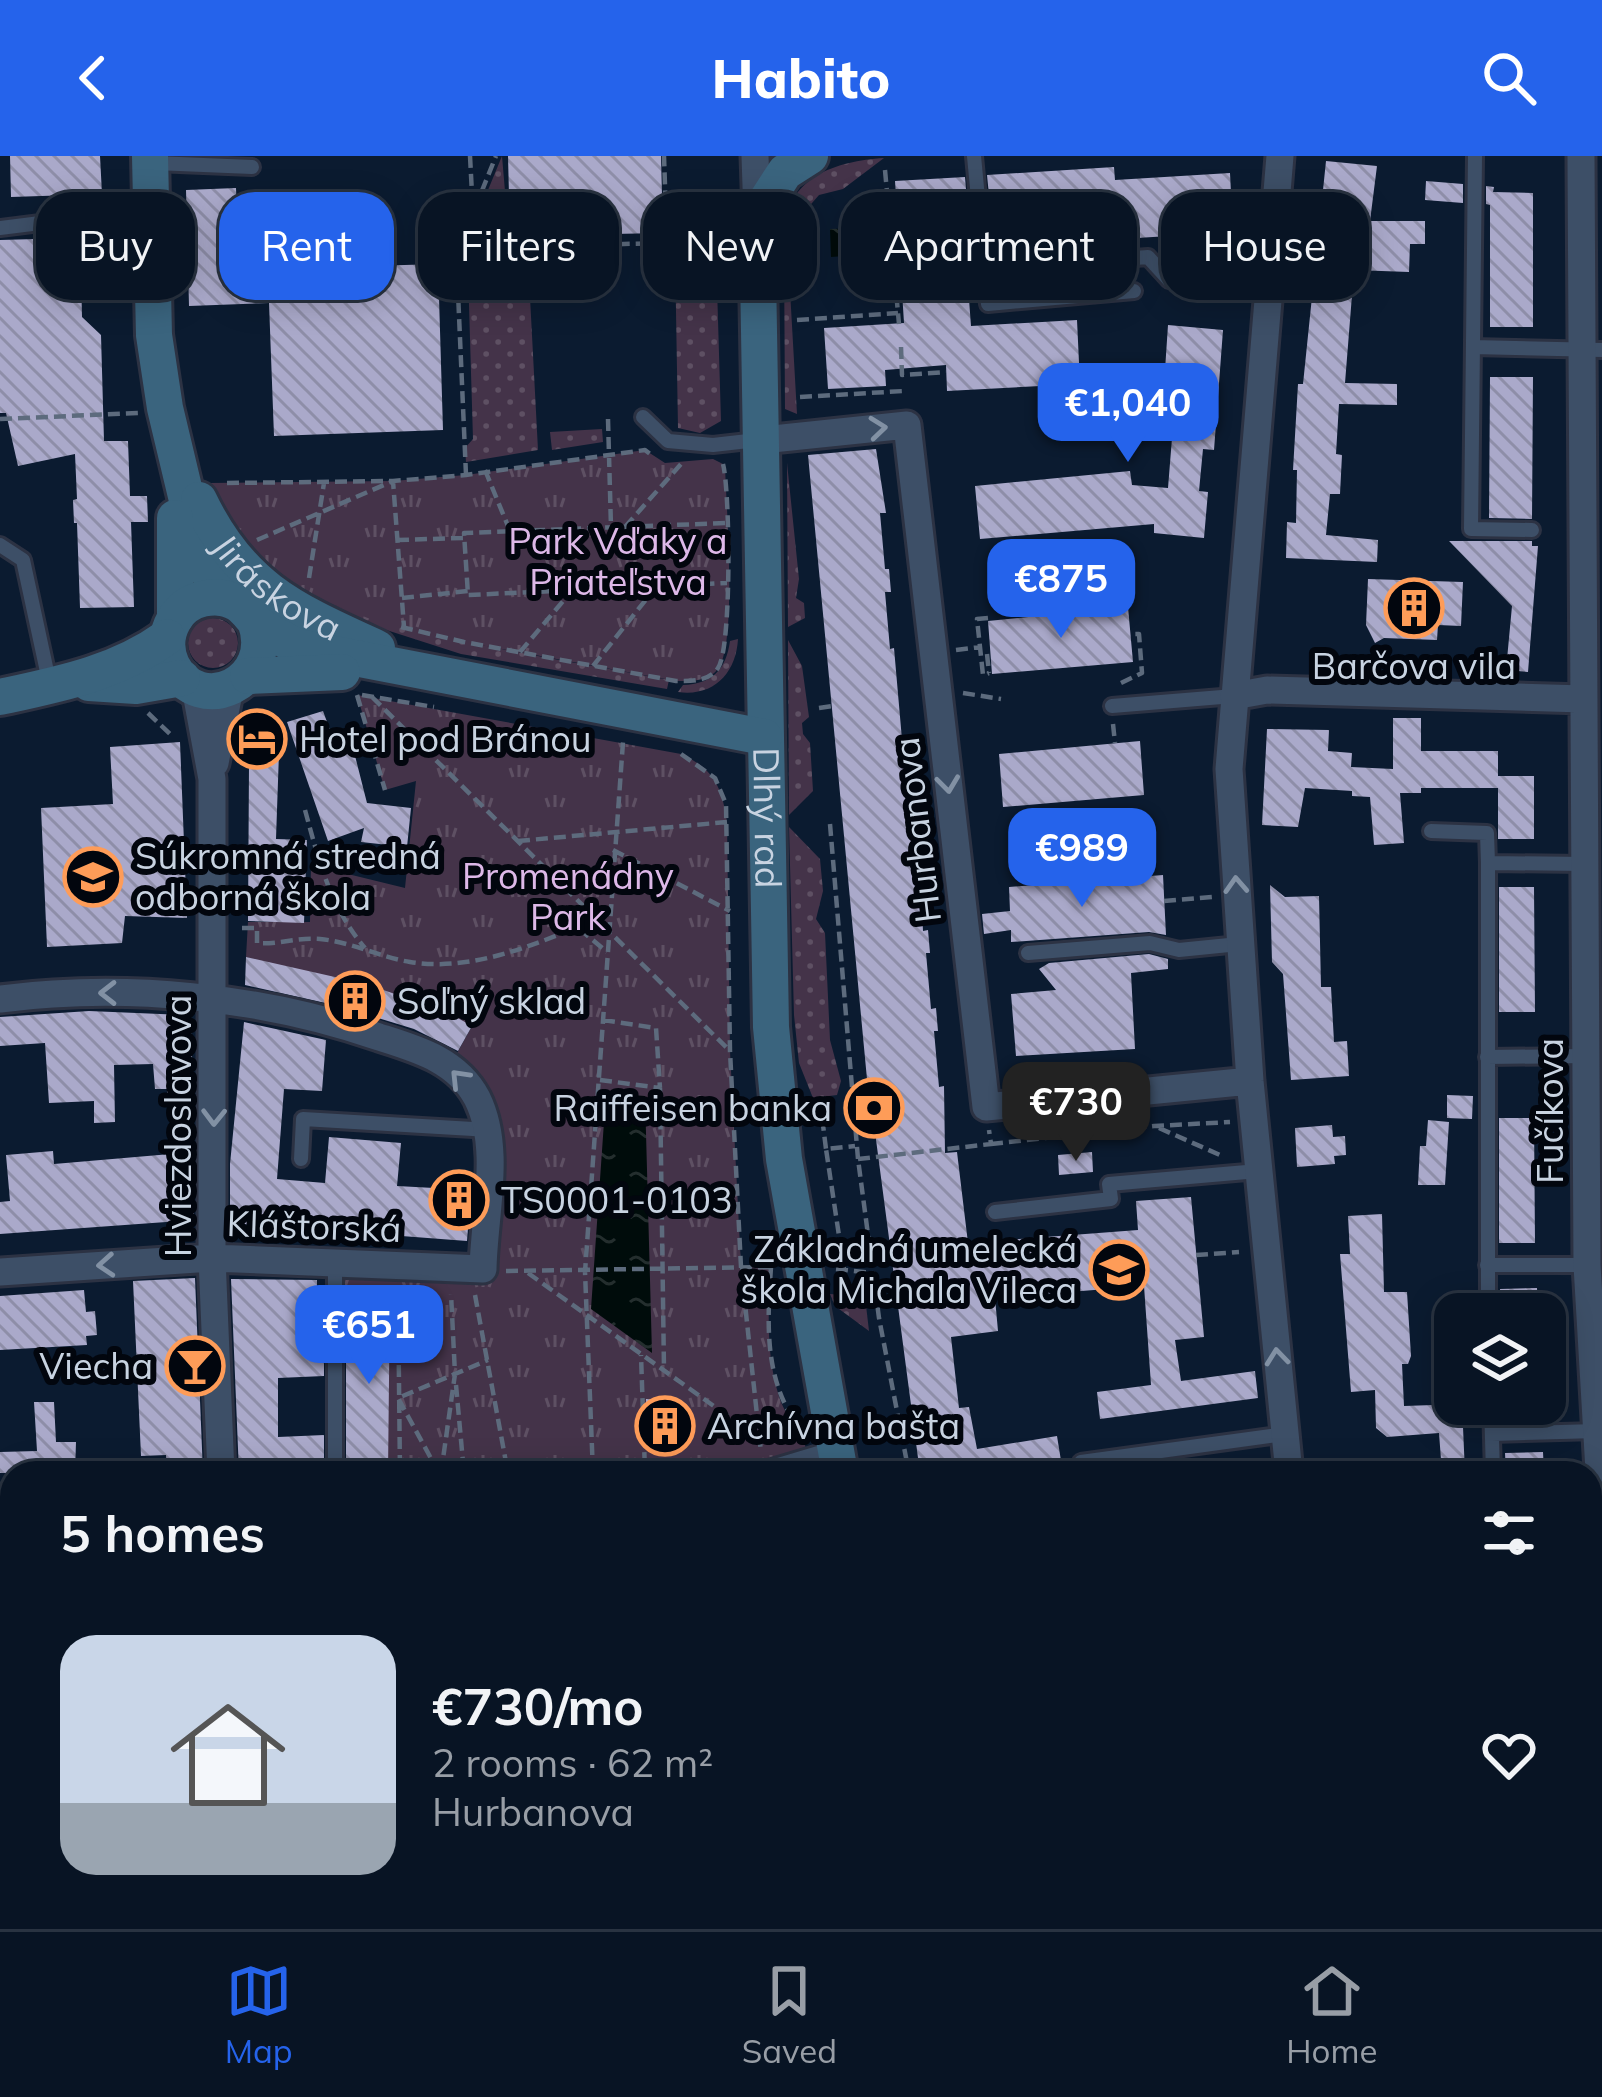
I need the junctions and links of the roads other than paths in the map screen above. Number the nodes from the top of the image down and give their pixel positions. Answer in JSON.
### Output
{"nodes":[{"id":1,"x":755,"y":156,"type":"edge"},
{"id":2,"x":810,"y":156,"type":"edge"},
{"id":3,"x":974,"y":156,"type":"edge"},
{"id":4,"x":1280,"y":156,"type":"edge"},
{"id":5,"x":1475,"y":156,"type":"edge"},
{"id":6,"x":150,"y":159,"type":"edge"},
{"id":7,"x":1588,"y":165,"type":"edge"},
{"id":8,"x":251,"y":167,"type":"dead end"},
{"id":9,"x":756,"y":192,"type":"edge"},
{"id":10,"x":772,"y":192,"type":"edge"},
{"id":11,"x":977,"y":192,"type":"edge"},
{"id":12,"x":1277,"y":192,"type":"edge"},
{"id":13,"x":36,"y":224,"type":"edge"},
{"id":14,"x":0,"y":228,"type":"edge"},
{"id":15,"x":1137,"y":258,"type":"edge"},
{"id":16,"x":1161,"y":271,"type":"edge"},
{"id":17,"x":759,"y":300,"type":"edge"},
{"id":18,"x":988,"y":300,"type":"edge"},
{"id":19,"x":1033,"y":300,"type":"edge"},
{"id":20,"x":1268,"y":300,"type":"edge"},
{"id":21,"x":1473,"y":347,"type":"junction"},
{"id":22,"x":1592,"y":351,"type":"edge"},
{"id":23,"x":643,"y":417,"type":"dead end"},
{"id":24,"x":762,"y":440,"type":"junction"},
{"id":25,"x":174,"y":448,"type":"junction"},
{"id":26,"x":1532,"y":530,"type":"dead end"},
{"id":27,"x":0,"y":545,"type":"edge"},
{"id":28,"x":222,"y":598,"type":"junction"},
{"id":29,"x":255,"y":621,"type":"junction"},
{"id":30,"x":1594,"y":623,"type":"edge"},
{"id":31,"x":171,"y":627,"type":"junction"},
{"id":32,"x":430,"y":672,"type":"junction"},
{"id":33,"x":214,"y":682,"type":"junction"},
{"id":34,"x":62,"y":684,"type":"junction"},
{"id":35,"x":1234,"y":696,"type":"junction"},
{"id":36,"x":0,"y":698,"type":"edge"},
{"id":37,"x":1584,"y":699,"type":"junction"},
{"id":38,"x":1112,"y":712,"type":"road end"},
{"id":39,"x":764,"y":737,"type":"junction"},
{"id":40,"x":1431,"y":831,"type":"dead end"},
{"id":41,"x":1488,"y":863,"type":"junction"},
{"id":42,"x":1591,"y":881,"type":"edge"},
{"id":43,"x":1239,"y":944,"type":"junction"},
{"id":44,"x":1028,"y":953,"type":"dead end"},
{"id":45,"x":0,"y":999,"type":"edge"},
{"id":46,"x":215,"y":1000,"type":"junction"},
{"id":47,"x":1487,"y":1057,"type":"junction"},
{"id":48,"x":1591,"y":1065,"type":"edge"},
{"id":49,"x":1250,"y":1082,"type":"junction"},
{"id":50,"x":490,"y":1130,"type":"junction"},
{"id":51,"x":301,"y":1160,"type":"dead end"},
{"id":52,"x":1258,"y":1171,"type":"junction"},
{"id":53,"x":995,"y":1212,"type":"dead end"},
{"id":54,"x":212,"y":1258,"type":"junction"},
{"id":55,"x":335,"y":1262,"type":"junction"},
{"id":56,"x":1487,"y":1264,"type":"junction"},
{"id":57,"x":1594,"y":1266,"type":"edge"},
{"id":58,"x":0,"y":1272,"type":"edge"},
{"id":59,"x":1488,"y":1293,"type":"edge"},
{"id":60,"x":1492,"y":1425,"type":"edge"},
{"id":61,"x":1597,"y":1431,"type":"junction"},
{"id":62,"x":1285,"y":1433,"type":"junction"},
{"id":63,"x":1492,"y":1434,"type":"junction"},
{"id":64,"x":828,"y":1458,"type":"edge"},
{"id":65,"x":220,"y":1461,"type":"edge"},
{"id":66,"x":335,"y":1461,"type":"edge"},
{"id":67,"x":1088,"y":1461,"type":"edge"},
{"id":68,"x":1288,"y":1461,"type":"edge"},
{"id":69,"x":1493,"y":1461,"type":"edge"},
{"id":70,"x":1599,"y":1461,"type":"edge"}],
"edges":[{"from":1,"to":9,"type":"street","name":"Dlhý rad"},
{"from":2,"to":10,"type":"street"},
{"from":3,"to":11,"type":"lane"},
{"from":4,"to":12,"type":"street"},
{"from":5,"to":21,"type":"lane"},
{"from":6,"to":8,"type":"lane"},
{"from":6,"to":25,"type":"street"},
{"from":7,"to":22,"type":"street","name":"Fučíkova"},
{"from":13,"to":14,"type":"lane"},
{"from":15,"to":16,"type":"lane"},
{"from":17,"to":24,"type":"street","name":"Dlhý rad"},
{"from":18,"to":19,"type":"lane"},
{"from":20,"to":35,"type":"street"},
{"from":21,"to":22,"type":"lane"},
{"from":21,"to":26,"type":"lane"},
{"from":22,"to":30,"type":"street","name":"Fučíkova"},
{"from":23,"to":24,"type":"lane"},
{"from":24,"to":39,"type":"street","name":"Dlhý rad"},
{"from":24,"to":49,"type":"street","name":"Hurbanova","one_way":true},
{"from":25,"to":28,"type":"street"},
{"from":25,"to":31,"type":"street"},
{"from":25,"to":32,"type":"street","name":"Jiráskova"},
{"from":27,"to":34,"type":"lane"},
{"from":28,"to":29,"type":"street"},
{"from":28,"to":31,"type":"street"},
{"from":29,"to":32,"type":"street","name":"Jiráskova"},
{"from":29,"to":33,"type":"street"},
{"from":30,"to":37,"type":"street","name":"Fučíkova"},
{"from":31,"to":33,"type":"street"},
{"from":31,"to":34,"type":"street","name":"Jiráskova"},
{"from":32,"to":33,"type":"street","name":"Jiráskova"},
{"from":32,"to":39,"type":"street","name":"Jiráskova"},
{"from":33,"to":34,"type":"street","name":"Jiráskova"},
{"from":33,"to":46,"type":"street","name":"Hviezdoslavova"},
{"from":34,"to":36,"type":"street","name":"Jiráskova"},
{"from":35,"to":37,"type":"street"},
{"from":35,"to":38,"type":"lane"},
{"from":43,"to":35,"type":"street","one_way":true},
{"from":37,"to":42,"type":"street","name":"Fučíkova"},
{"from":39,"to":64,"type":"street","name":"Dlhý rad"},
{"from":40,"to":41,"type":"lane"},
{"from":41,"to":42,"type":"lane"},
{"from":41,"to":47,"type":"lane"},
{"from":42,"to":48,"type":"street","name":"Fučíkova"},
{"from":43,"to":44,"type":"lane"},
{"from":43,"to":49,"type":"street"},
{"from":46,"to":45,"type":"street","one_way":true},
{"from":50,"to":46,"type":"street","one_way":true},
{"from":46,"to":54,"type":"street","name":"Hviezdoslavova","one_way":true},
{"from":47,"to":48,"type":"lane"},
{"from":47,"to":56,"type":"lane"},
{"from":48,"to":57,"type":"street","name":"Fučíkova"},
{"from":49,"to":52,"type":"street"},
{"from":50,"to":51,"type":"lane"},
{"from":50,"to":55,"type":"street","name":"Kláštorská"},
{"from":52,"to":53,"type":"lane"},
{"from":62,"to":52,"type":"street","one_way":true},
{"from":54,"to":55,"type":"street","name":"Kláštorská"},
{"from":54,"to":58,"type":"street","name":"Kláštorská","one_way":true},
{"from":54,"to":65,"type":"street","name":"Hviezdoslavova"},
{"from":55,"to":66,"type":"lane"},
{"from":56,"to":57,"type":"lane"},
{"from":56,"to":59,"type":"lane"},
{"from":57,"to":61,"type":"street","name":"Fučíkova"},
{"from":60,"to":63,"type":"lane"},
{"from":61,"to":63,"type":"lane"},
{"from":61,"to":70,"type":"street","name":"Fučíkova"},
{"from":62,"to":67,"type":"lane"},
{"from":62,"to":68,"type":"street"},
{"from":63,"to":69,"type":"lane"}]}
